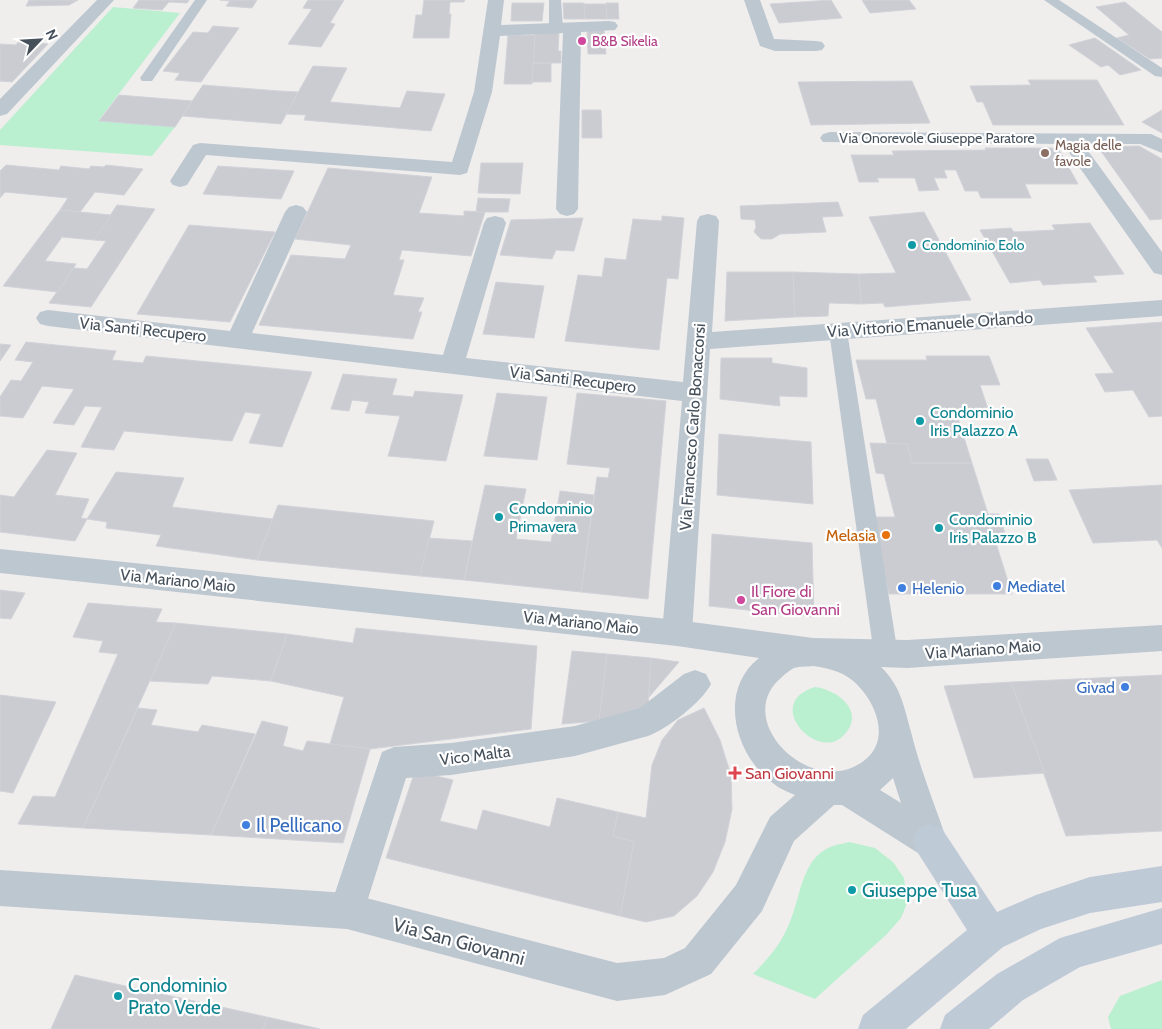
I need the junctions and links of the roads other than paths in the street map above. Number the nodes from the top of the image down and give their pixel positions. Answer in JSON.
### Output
{"nodes":[{"id":1,"x":106,"y":0,"type":"edge"},
{"id":2,"x":201,"y":0,"type":"edge"},
{"id":3,"x":496,"y":0,"type":"edge"},
{"id":4,"x":555,"y":0,"type":"edge"},
{"id":5,"x":752,"y":0,"type":"edge"},
{"id":6,"x":1050,"y":0,"type":"edge"},
{"id":7,"x":609,"y":26,"type":"dead end"},
{"id":8,"x":564,"y":28,"type":"junction"},
{"id":9,"x":492,"y":31,"type":"junction"},
{"id":10,"x":816,"y":46,"type":"dead end"},
{"id":11,"x":1160,"y":74,"type":"dead end"},
{"id":12,"x":147,"y":78,"type":"dead end"},
{"id":13,"x":0,"y":110,"type":"edge"},
{"id":14,"x":830,"y":138,"type":"dead end"},
{"id":15,"x":1069,"y":138,"type":"junction"},
{"id":16,"x":1162,"y":147,"type":"edge"},
{"id":17,"x":180,"y":181,"type":"dead end"},
{"id":18,"x":567,"y":209,"type":"dead end"},
{"id":19,"x":296,"y":212,"type":"dead end"},
{"id":20,"x":708,"y":221,"type":"dead end"},
{"id":21,"x":495,"y":223,"type":"dead end"},
{"id":22,"x":1162,"y":268,"type":"edge"},
{"id":23,"x":1162,"y":308,"type":"edge"},
{"id":24,"x":48,"y":318,"type":"dead end"},
{"id":25,"x":838,"y":331,"type":"junction"},
{"id":26,"x":238,"y":339,"type":"junction"},
{"id":27,"x":699,"y":341,"type":"junction"},
{"id":28,"x":452,"y":365,"type":"junction"},
{"id":29,"x":694,"y":393,"type":"junction"},
{"id":30,"x":0,"y":561,"type":"edge"},
{"id":31,"x":677,"y":633,"type":"junction"},
{"id":32,"x":1162,"y":638,"type":"edge"},
{"id":33,"x":814,"y":652,"type":"junction"},
{"id":34,"x":886,"y":654,"type":"junction"},
{"id":35,"x":695,"y":684,"type":"dead end"},
{"id":36,"x":896,"y":735,"type":"junction"},
{"id":37,"x":836,"y":789,"type":"junction"},
{"id":38,"x":930,"y":841,"type":"junction"},
{"id":39,"x":1162,"y":884,"type":"edge"},
{"id":40,"x":0,"y":888,"type":"edge"},
{"id":41,"x":347,"y":911,"type":"junction"},
{"id":42,"x":1162,"y":926,"type":"edge"},
{"id":43,"x":990,"y":934,"type":"junction"},
{"id":44,"x":877,"y":1029,"type":"edge"},
{"id":45,"x":960,"y":1029,"type":"edge"}],
"edges":[{"from":1,"to":13,"type":"street"},
{"from":2,"to":12,"type":"lane"},
{"from":3,"to":9,"type":"street"},
{"from":4,"to":8,"type":"lane"},
{"from":5,"to":10,"type":"street"},
{"from":6,"to":11,"type":"lane"},
{"from":7,"to":8,"type":"street"},
{"from":8,"to":9,"type":"street"},
{"from":8,"to":18,"type":"street"},
{"from":9,"to":17,"type":"street"},
{"from":14,"to":15,"type":"street","name":"Via Onorevole Giuseppe Paratore"},
{"from":15,"to":16,"type":"street","name":"Via Onorevole Giuseppe Paratore"},
{"from":15,"to":22,"type":"street"},
{"from":19,"to":26,"type":"street"},
{"from":20,"to":27,"type":"street","name":"Via Francesco Carlo Bonaccorsi"},
{"from":21,"to":28,"type":"street"},
{"from":23,"to":25,"type":"street","name":"Via Vittorio Emanuele Orlando"},
{"from":24,"to":26,"type":"street","name":"Via Santi Recupero"},
{"from":25,"to":27,"type":"street","name":"Via Vittorio Emanuele Orlando"},
{"from":25,"to":34,"type":"lane"},
{"from":26,"to":28,"type":"street","name":"Via Santi Recupero"},
{"from":27,"to":29,"type":"street","name":"Via Francesco Carlo Bonaccorsi"},
{"from":28,"to":29,"type":"street","name":"Via Santi Recupero"},
{"from":29,"to":31,"type":"street","name":"Via Francesco Carlo Bonaccorsi"},
{"from":30,"to":31,"type":"street","name":"Via Mariano Maio"},
{"from":31,"to":33,"type":"street","name":"Via Mariano Maio"},
{"from":32,"to":34,"type":"street","name":"Via Mariano Maio"},
{"from":33,"to":34,"type":"street","name":"Via Mariano Maio"},
{"from":33,"to":36,"type":"street"},
{"from":33,"to":37,"type":"street"},
{"from":35,"to":41,"type":"street","name":"Vico Malta"},
{"from":36,"to":37,"type":"street"},
{"from":36,"to":38,"type":"street"},
{"from":37,"to":38,"type":"street"},
{"from":37,"to":41,"type":"street","name":"Via San Giovanni"},
{"from":38,"to":43,"type":"main road"},
{"from":39,"to":43,"type":"main road"},
{"from":40,"to":41,"type":"street","name":"Via San Giovanni"},
{"from":42,"to":45,"type":"main road"},
{"from":43,"to":44,"type":"main road"}]}
